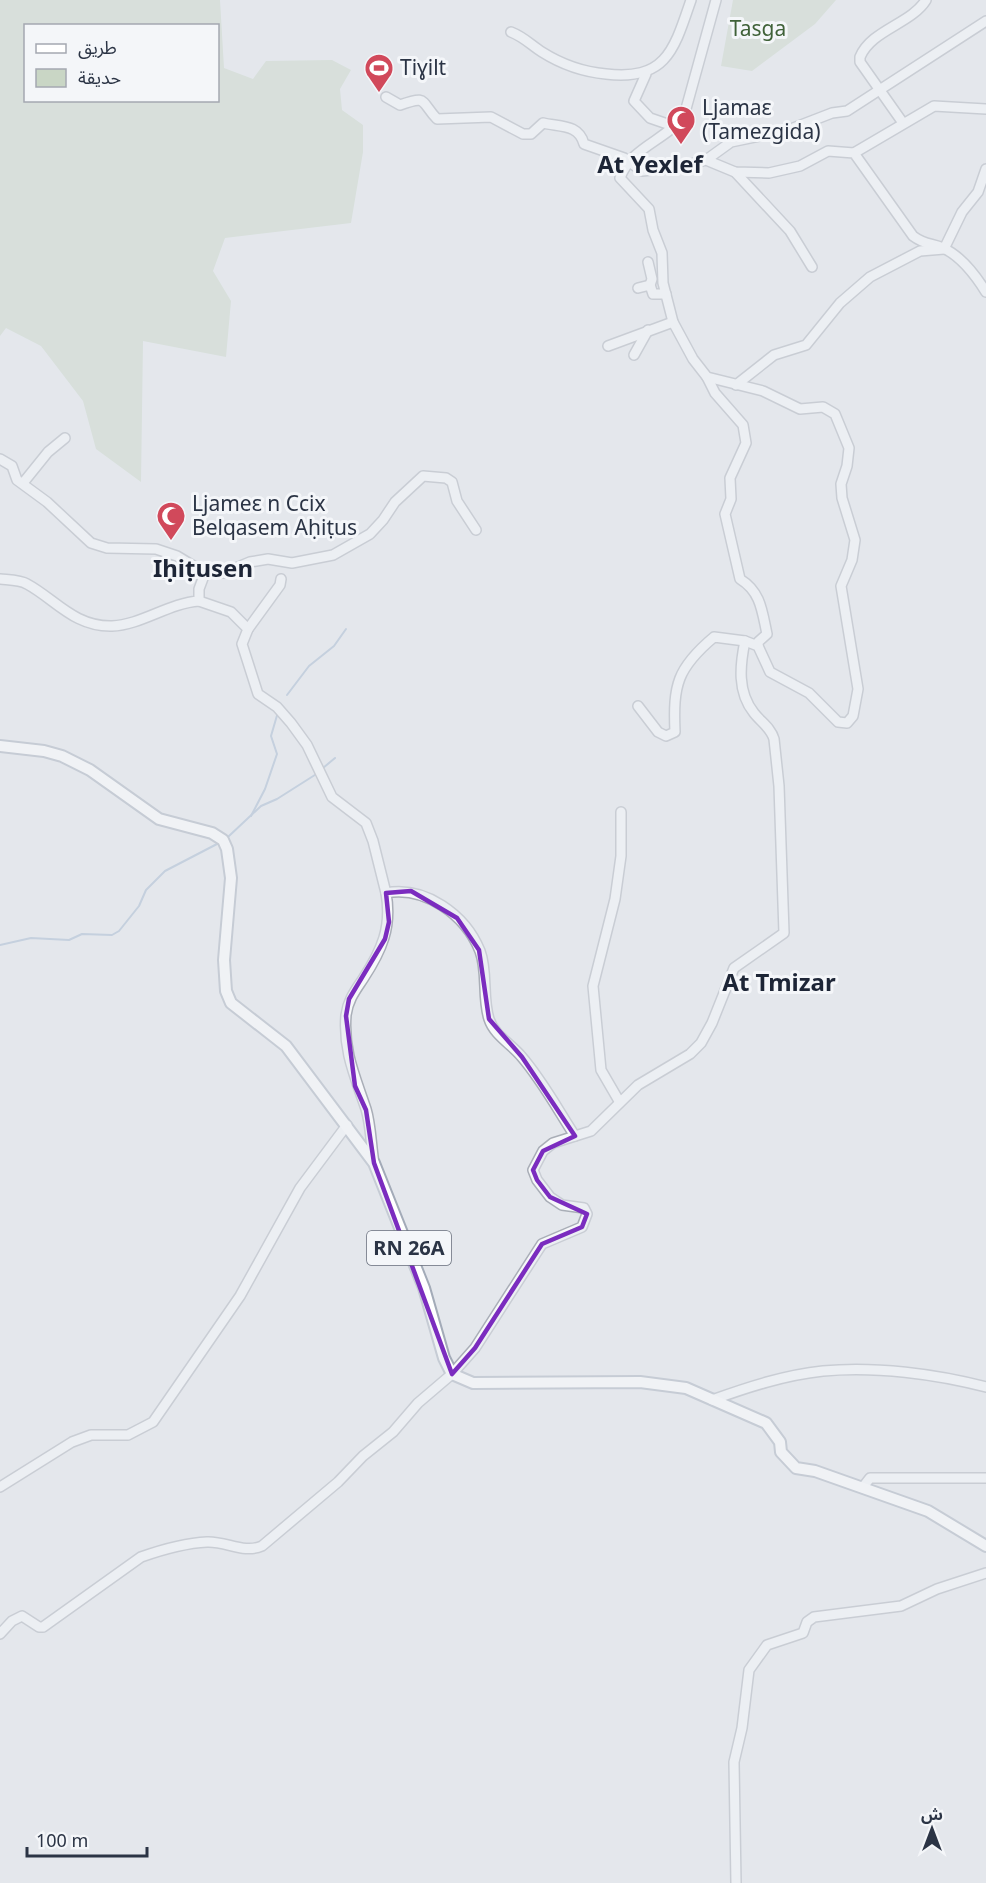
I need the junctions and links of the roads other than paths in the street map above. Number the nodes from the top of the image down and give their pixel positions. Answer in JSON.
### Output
{"nodes":[{"id":1,"x":691,"y":0,"type":"edge"},
{"id":2,"x":716,"y":0,"type":"edge"},
{"id":3,"x":926,"y":0,"type":"edge"},
{"id":4,"x":986,"y":21,"type":"edge"},
{"id":5,"x":512,"y":32,"type":"dead end"},
{"id":6,"x":646,"y":74,"type":"junction"},
{"id":7,"x":881,"y":89,"type":"junction"},
{"id":8,"x":386,"y":97,"type":"dead end"},
{"id":9,"x":986,"y":109,"type":"edge"},
{"id":10,"x":903,"y":123,"type":"junction"},
{"id":11,"x":676,"y":126,"type":"junction"},
{"id":12,"x":854,"y":153,"type":"junction"},
{"id":13,"x":706,"y":160,"type":"junction"},
{"id":14,"x":628,"y":163,"type":"junction"},
{"id":15,"x":986,"y":169,"type":"edge"},
{"id":16,"x":735,"y":172,"type":"junction"},
{"id":17,"x":944,"y":249,"type":"junction"},
{"id":18,"x":648,"y":262,"type":"dead end"},
{"id":19,"x":812,"y":267,"type":"dead end"},
{"id":20,"x":650,"y":285,"type":"junction"},
{"id":21,"x":638,"y":288,"type":"dead end"},
{"id":22,"x":986,"y":292,"type":"edge"},
{"id":23,"x":666,"y":294,"type":"junction"},
{"id":24,"x":673,"y":322,"type":"junction"},
{"id":25,"x":648,"y":330,"type":"junction"},
{"id":26,"x":608,"y":345,"type":"dead end"},
{"id":27,"x":634,"y":355,"type":"dead end"},
{"id":28,"x":708,"y":377,"type":"junction"},
{"id":29,"x":736,"y":385,"type":"junction"},
{"id":30,"x":65,"y":438,"type":"dead end"},
{"id":31,"x":0,"y":459,"type":"edge"},
{"id":32,"x":23,"y":483,"type":"junction"},
{"id":33,"x":476,"y":531,"type":"dead end"},
{"id":34,"x":205,"y":573,"type":"junction"},
{"id":35,"x":0,"y":579,"type":"edge"},
{"id":36,"x":281,"y":579,"type":"dead end"},
{"id":37,"x":199,"y":601,"type":"junction"},
{"id":38,"x":248,"y":629,"type":"junction"},
{"id":39,"x":745,"y":641,"type":"junction"},
{"id":40,"x":758,"y":646,"type":"junction"},
{"id":41,"x":638,"y":706,"type":"dead end"},
{"id":42,"x":0,"y":746,"type":"edge"},
{"id":43,"x":621,"y":813,"type":"dead end"},
{"id":44,"x":386,"y":893,"type":"junction"},
{"id":45,"x":619,"y":1101,"type":"junction"},
{"id":46,"x":347,"y":1125,"type":"junction"},
{"id":47,"x":575,"y":1136,"type":"junction"},
{"id":48,"x":374,"y":1163,"type":"junction"},
{"id":49,"x":452,"y":1374,"type":"junction"},
{"id":50,"x":986,"y":1387,"type":"edge"},
{"id":51,"x":712,"y":1400,"type":"junction"},
{"id":52,"x":986,"y":1478,"type":"edge"},
{"id":53,"x":0,"y":1487,"type":"edge"},
{"id":54,"x":862,"y":1487,"type":"junction"},
{"id":55,"x":986,"y":1546,"type":"edge"},
{"id":56,"x":986,"y":1574,"type":"edge"},
{"id":57,"x":0,"y":1634,"type":"edge"},
{"id":58,"x":736,"y":1883,"type":"edge"}],
"edges":[{"from":1,"to":6,"type":"street"},
{"from":2,"to":11,"type":"street"},
{"from":3,"to":7,"type":"street"},
{"from":4,"to":7,"type":"street"},
{"from":5,"to":6,"type":"street"},
{"from":6,"to":11,"type":"street"},
{"from":7,"to":10,"type":"street"},
{"from":7,"to":13,"type":"street"},
{"from":8,"to":14,"type":"street"},
{"from":9,"to":10,"type":"street"},
{"from":10,"to":12,"type":"street"},
{"from":11,"to":14,"type":"street"},
{"from":12,"to":16,"type":"street"},
{"from":12,"to":17,"type":"street"},
{"from":13,"to":14,"type":"street"},
{"from":13,"to":16,"type":"street"},
{"from":14,"to":23,"type":"street"},
{"from":15,"to":17,"type":"street"},
{"from":16,"to":19,"type":"street"},
{"from":17,"to":22,"type":"street"},
{"from":17,"to":29,"type":"street"},
{"from":18,"to":20,"type":"street"},
{"from":20,"to":21,"type":"street"},
{"from":20,"to":23,"type":"street"},
{"from":23,"to":24,"type":"street"},
{"from":24,"to":25,"type":"street"},
{"from":24,"to":28,"type":"street"},
{"from":25,"to":26,"type":"street"},
{"from":25,"to":27,"type":"street"},
{"from":28,"to":29,"type":"street"},
{"from":28,"to":40,"type":"street"},
{"from":29,"to":40,"type":"street"},
{"from":30,"to":32,"type":"street"},
{"from":31,"to":32,"type":"street"},
{"from":32,"to":34,"type":"street"},
{"from":33,"to":34,"type":"street"},
{"from":34,"to":37,"type":"street"},
{"from":35,"to":37,"type":"street"},
{"from":36,"to":38,"type":"street"},
{"from":37,"to":38,"type":"street"},
{"from":38,"to":44,"type":"street"},
{"from":39,"to":40,"type":"street"},
{"from":39,"to":41,"type":"street"},
{"from":39,"to":45,"type":"street"},
{"from":42,"to":46,"type":"main road","number":"RN 26A"},
{"from":43,"to":45,"type":"street"},
{"from":44,"to":47,"type":"street"},
{"from":44,"to":48,"type":"street"},
{"from":45,"to":47,"type":"street"},
{"from":46,"to":48,"type":"main road","number":"RN 26A"},
{"from":46,"to":53,"type":"street"},
{"from":47,"to":49,"type":"street"},
{"from":48,"to":49,"type":"main road","number":"RN 26A"},
{"from":49,"to":51,"type":"main road"},
{"from":49,"to":57,"type":"street"},
{"from":50,"to":51,"type":"street"},
{"from":51,"to":54,"type":"main road"},
{"from":52,"to":54,"type":"street"},
{"from":54,"to":55,"type":"main road"},
{"from":56,"to":58,"type":"street"}]}
